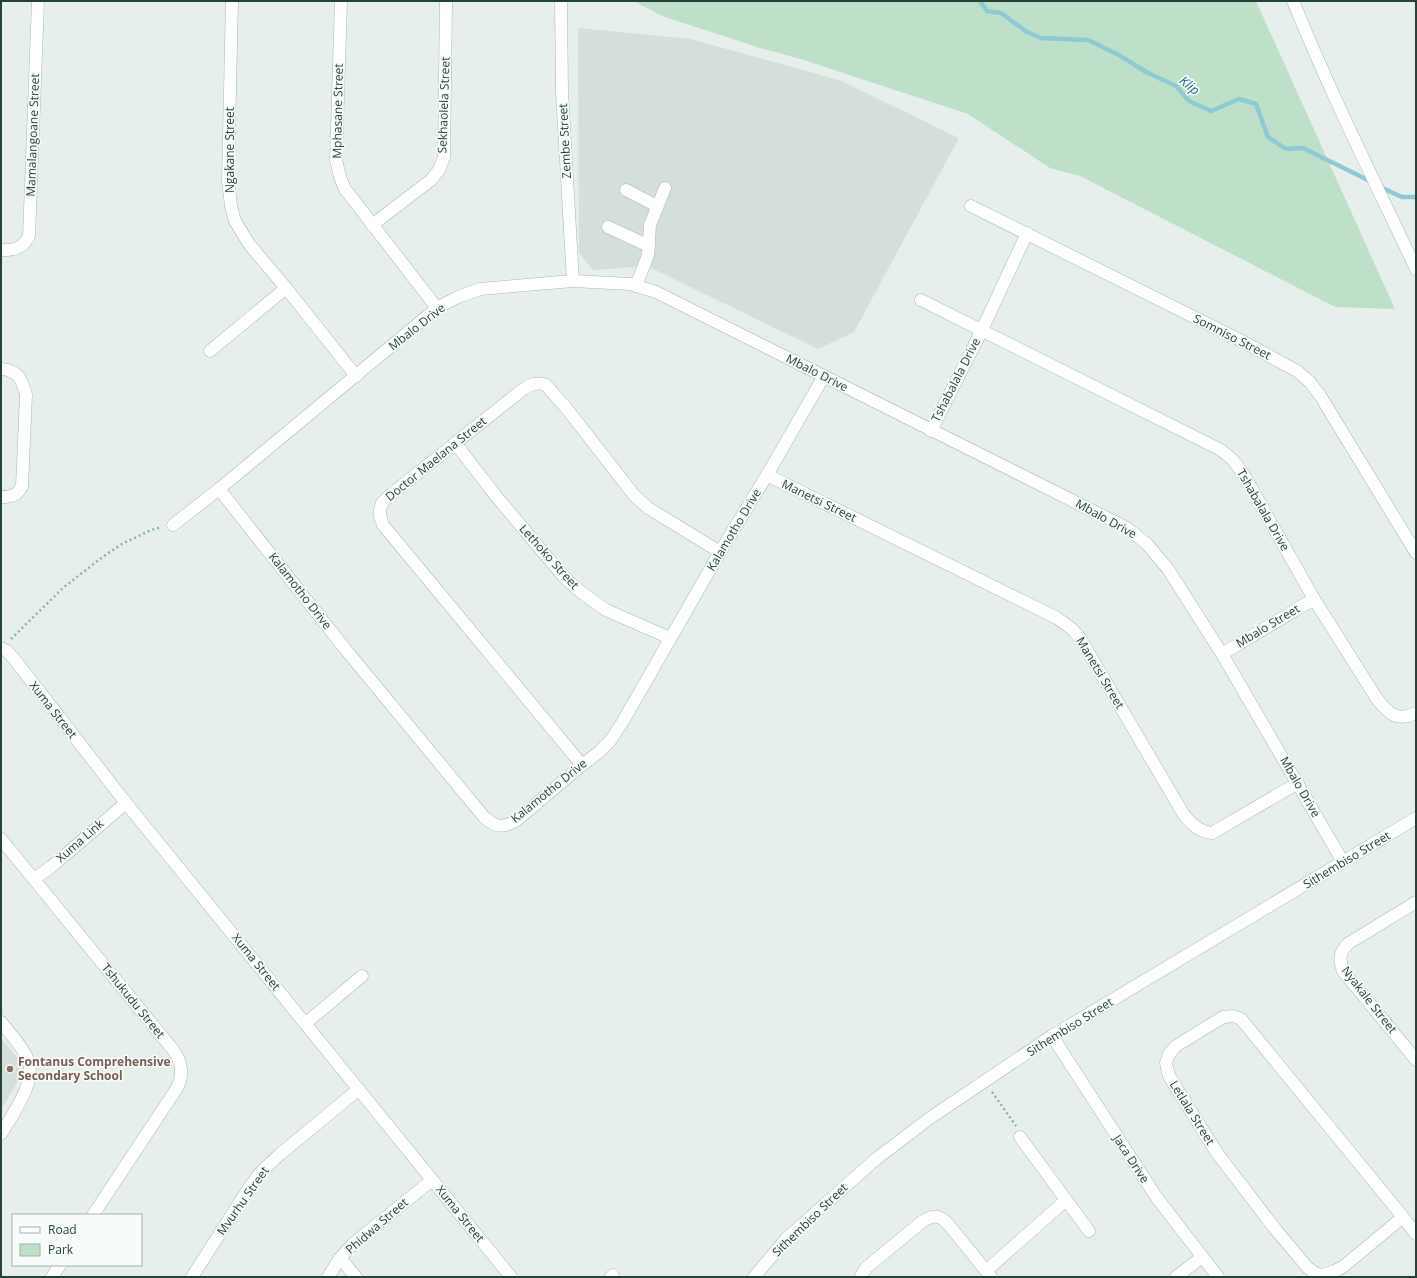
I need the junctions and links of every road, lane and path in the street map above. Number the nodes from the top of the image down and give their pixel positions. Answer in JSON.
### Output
{"nodes":[{"id":1,"x":38,"y":1,"type":"edge"},
{"id":2,"x":232,"y":1,"type":"edge"},
{"id":3,"x":341,"y":1,"type":"edge"},
{"id":4,"x":446,"y":1,"type":"edge"},
{"id":5,"x":561,"y":1,"type":"edge"},
{"id":6,"x":1293,"y":1,"type":"edge"},
{"id":7,"x":665,"y":188,"type":"dead end"},
{"id":8,"x":626,"y":190,"type":"dead end"},
{"id":9,"x":657,"y":206,"type":"junction"},
{"id":10,"x":971,"y":206,"type":"dead end"},
{"id":11,"x":372,"y":225,"type":"junction"},
{"id":12,"x":608,"y":227,"type":"dead end"},
{"id":13,"x":1027,"y":233,"type":"junction"},
{"id":14,"x":649,"y":246,"type":"junction"},
{"id":15,"x":1,"y":250,"type":"edge"},
{"id":16,"x":1416,"y":269,"type":"edge"},
{"id":17,"x":573,"y":281,"type":"junction"},
{"id":18,"x":636,"y":286,"type":"junction"},
{"id":19,"x":286,"y":288,"type":"junction"},
{"id":20,"x":921,"y":300,"type":"dead end"},
{"id":21,"x":437,"y":308,"type":"junction"},
{"id":22,"x":982,"y":330,"type":"junction"},
{"id":23,"x":210,"y":351,"type":"dead end"},
{"id":24,"x":1,"y":369,"type":"edge"},
{"id":25,"x":356,"y":376,"type":"junction"},
{"id":26,"x":824,"y":376,"type":"junction"},
{"id":27,"x":931,"y":431,"type":"junction"},
{"id":28,"x":455,"y":444,"type":"junction"},
{"id":29,"x":767,"y":475,"type":"junction"},
{"id":30,"x":219,"y":489,"type":"junction"},
{"id":31,"x":1,"y":497,"type":"edge"},
{"id":32,"x":173,"y":525,"type":"joint"},
{"id":33,"x":720,"y":552,"type":"junction"},
{"id":34,"x":1416,"y":553,"type":"edge"},
{"id":35,"x":1314,"y":599,"type":"junction"},
{"id":36,"x":670,"y":638,"type":"junction"},
{"id":37,"x":1,"y":648,"type":"edge"},
{"id":38,"x":1222,"y":654,"type":"junction"},
{"id":39,"x":1416,"y":713,"type":"edge"},
{"id":40,"x":582,"y":765,"type":"junction"},
{"id":41,"x":1298,"y":783,"type":"junction"},
{"id":42,"x":126,"y":803,"type":"junction"},
{"id":43,"x":1416,"y":818,"type":"edge"},
{"id":44,"x":1,"y":839,"type":"edge"},
{"id":45,"x":1343,"y":862,"type":"junction"},
{"id":46,"x":34,"y":879,"type":"junction"},
{"id":47,"x":1416,"y":902,"type":"edge"},
{"id":48,"x":362,"y":976,"type":"dead end"},
{"id":49,"x":1,"y":1022,"type":"edge"},
{"id":50,"x":306,"y":1023,"type":"junction"},
{"id":51,"x":1052,"y":1036,"type":"junction"},
{"id":52,"x":1416,"y":1060,"type":"edge"},
{"id":53,"x":985,"y":1081,"type":"junction"},
{"id":54,"x":359,"y":1089,"type":"junction"},
{"id":55,"x":1,"y":1134,"type":"edge"},
{"id":56,"x":1020,"y":1137,"type":"joint"},
{"id":57,"x":432,"y":1180,"type":"junction"},
{"id":58,"x":1066,"y":1200,"type":"junction"},
{"id":59,"x":94,"y":1214,"type":"edge"},
{"id":60,"x":1403,"y":1217,"type":"junction"},
{"id":61,"x":1089,"y":1231,"type":"dead end"},
{"id":62,"x":1416,"y":1234,"type":"edge"},
{"id":63,"x":1202,"y":1257,"type":"junction"},
{"id":64,"x":340,"y":1258,"type":"junction"},
{"id":65,"x":59,"y":1266,"type":"edge"},
{"id":66,"x":989,"y":1274,"type":"edge"},
{"id":67,"x":52,"y":1277,"type":"edge"},
{"id":68,"x":192,"y":1277,"type":"edge"},
{"id":69,"x":328,"y":1277,"type":"edge"},
{"id":70,"x":356,"y":1277,"type":"edge"},
{"id":71,"x":511,"y":1277,"type":"edge"},
{"id":72,"x":754,"y":1277,"type":"edge"},
{"id":73,"x":861,"y":1277,"type":"edge"},
{"id":74,"x":1176,"y":1277,"type":"edge"},
{"id":75,"x":1218,"y":1277,"type":"edge"}],
"edges":[{"from":1,"to":15,"type":"street","name":"Mamalangoane Street"},
{"from":2,"to":19,"type":"street","name":"Ngakane Street"},
{"from":3,"to":11,"type":"street","name":"Mphasane Street"},
{"from":4,"to":11,"type":"street","name":"Sekhaolela Street"},
{"from":5,"to":17,"type":"street","name":"Zembe Street"},
{"from":6,"to":16,"type":"street"},
{"from":7,"to":9,"type":"street"},
{"from":8,"to":9,"type":"street"},
{"from":9,"to":14,"type":"street"},
{"from":10,"to":13,"type":"street","name":"Somniso Street"},
{"from":11,"to":21,"type":"street","name":"Mphasane Street"},
{"from":12,"to":14,"type":"street"},
{"from":13,"to":22,"type":"street","name":"Tshabalala Drive"},
{"from":13,"to":34,"type":"street","name":"Somniso Street"},
{"from":14,"to":18,"type":"street"},
{"from":17,"to":18,"type":"street","name":"Mbalo Drive"},
{"from":17,"to":21,"type":"street","name":"Mbalo Drive"},
{"from":18,"to":26,"type":"street","name":"Mbalo Drive"},
{"from":19,"to":23,"type":"street"},
{"from":19,"to":25,"type":"street","name":"Ngakane Street"},
{"from":20,"to":22,"type":"street","name":"Tshabalala Drive"},
{"from":21,"to":25,"type":"street","name":"Mbalo Drive"},
{"from":22,"to":27,"type":"street","name":"Tshabalala Drive"},
{"from":22,"to":35,"type":"street","name":"Tshabalala Drive"},
{"from":24,"to":31,"type":"street"},
{"from":25,"to":30,"type":"street","name":"Mbalo Drive"},
{"from":26,"to":27,"type":"street","name":"Mbalo Drive"},
{"from":26,"to":29,"type":"street","name":"Kalamotho Drive"},
{"from":27,"to":38,"type":"street","name":"Mbalo Drive"},
{"from":28,"to":33,"type":"street","name":"Doctor Maelana Street"},
{"from":28,"to":36,"type":"street","name":"Lethoko Street"},
{"from":28,"to":40,"type":"street","name":"Doctor Maelana Street"},
{"from":29,"to":33,"type":"street","name":"Kalamotho Drive"},
{"from":29,"to":41,"type":"street","name":"Manetsi Street"},
{"from":30,"to":32,"type":"street","name":"Mbalo Drive"},
{"from":30,"to":40,"type":"street","name":"Kalamotho Drive"},
{"from":32,"to":37,"type":"path"},
{"from":33,"to":36,"type":"street","name":"Kalamotho Drive"},
{"from":35,"to":38,"type":"street","name":"Mbalo Street"},
{"from":35,"to":39,"type":"street","name":"Tshabalala Drive"},
{"from":36,"to":40,"type":"street","name":"Kalamotho Drive"},
{"from":37,"to":42,"type":"street","name":"Xuma Street"},
{"from":38,"to":41,"type":"street","name":"Mbalo Drive"},
{"from":41,"to":45,"type":"street","name":"Mbalo Drive"},
{"from":42,"to":46,"type":"street","name":"Xuma Link"},
{"from":42,"to":50,"type":"street","name":"Xuma Street"},
{"from":43,"to":45,"type":"street","name":"Sithembiso Street"},
{"from":44,"to":46,"type":"street","name":"Tshukudu Street"},
{"from":45,"to":51,"type":"street","name":"Sithembiso Street"},
{"from":46,"to":59,"type":"street","name":"Tshukudu Street"},
{"from":47,"to":52,"type":"street","name":"Nyakale Street"},
{"from":48,"to":50,"type":"street"},
{"from":49,"to":55,"type":"street"},
{"from":50,"to":54,"type":"street","name":"Xuma Street"},
{"from":51,"to":53,"type":"street","name":"Sithembiso Street"},
{"from":51,"to":63,"type":"street","name":"Jaca Drive"},
{"from":53,"to":56,"type":"path"},
{"from":53,"to":72,"type":"street","name":"Sithembiso Street"},
{"from":54,"to":57,"type":"street","name":"Xuma Street"},
{"from":54,"to":68,"type":"street","name":"Mvurhu Street"},
{"from":56,"to":58,"type":"street"},
{"from":57,"to":64,"type":"street","name":"Phidwa Street"},
{"from":57,"to":71,"type":"street","name":"Xuma Street"},
{"from":58,"to":61,"type":"street"},
{"from":58,"to":66,"type":"street"},
{"from":60,"to":60,"type":"street","name":"Letlala Street"},
{"from":60,"to":62,"type":"street","name":"Letlala Street"},
{"from":63,"to":74,"type":"street"},
{"from":63,"to":75,"type":"street","name":"Jaca Drive"},
{"from":64,"to":69,"type":"street","name":"Phidwa Street"},
{"from":64,"to":70,"type":"street"},
{"from":65,"to":67,"type":"street"},
{"from":66,"to":73,"type":"street"}]}
